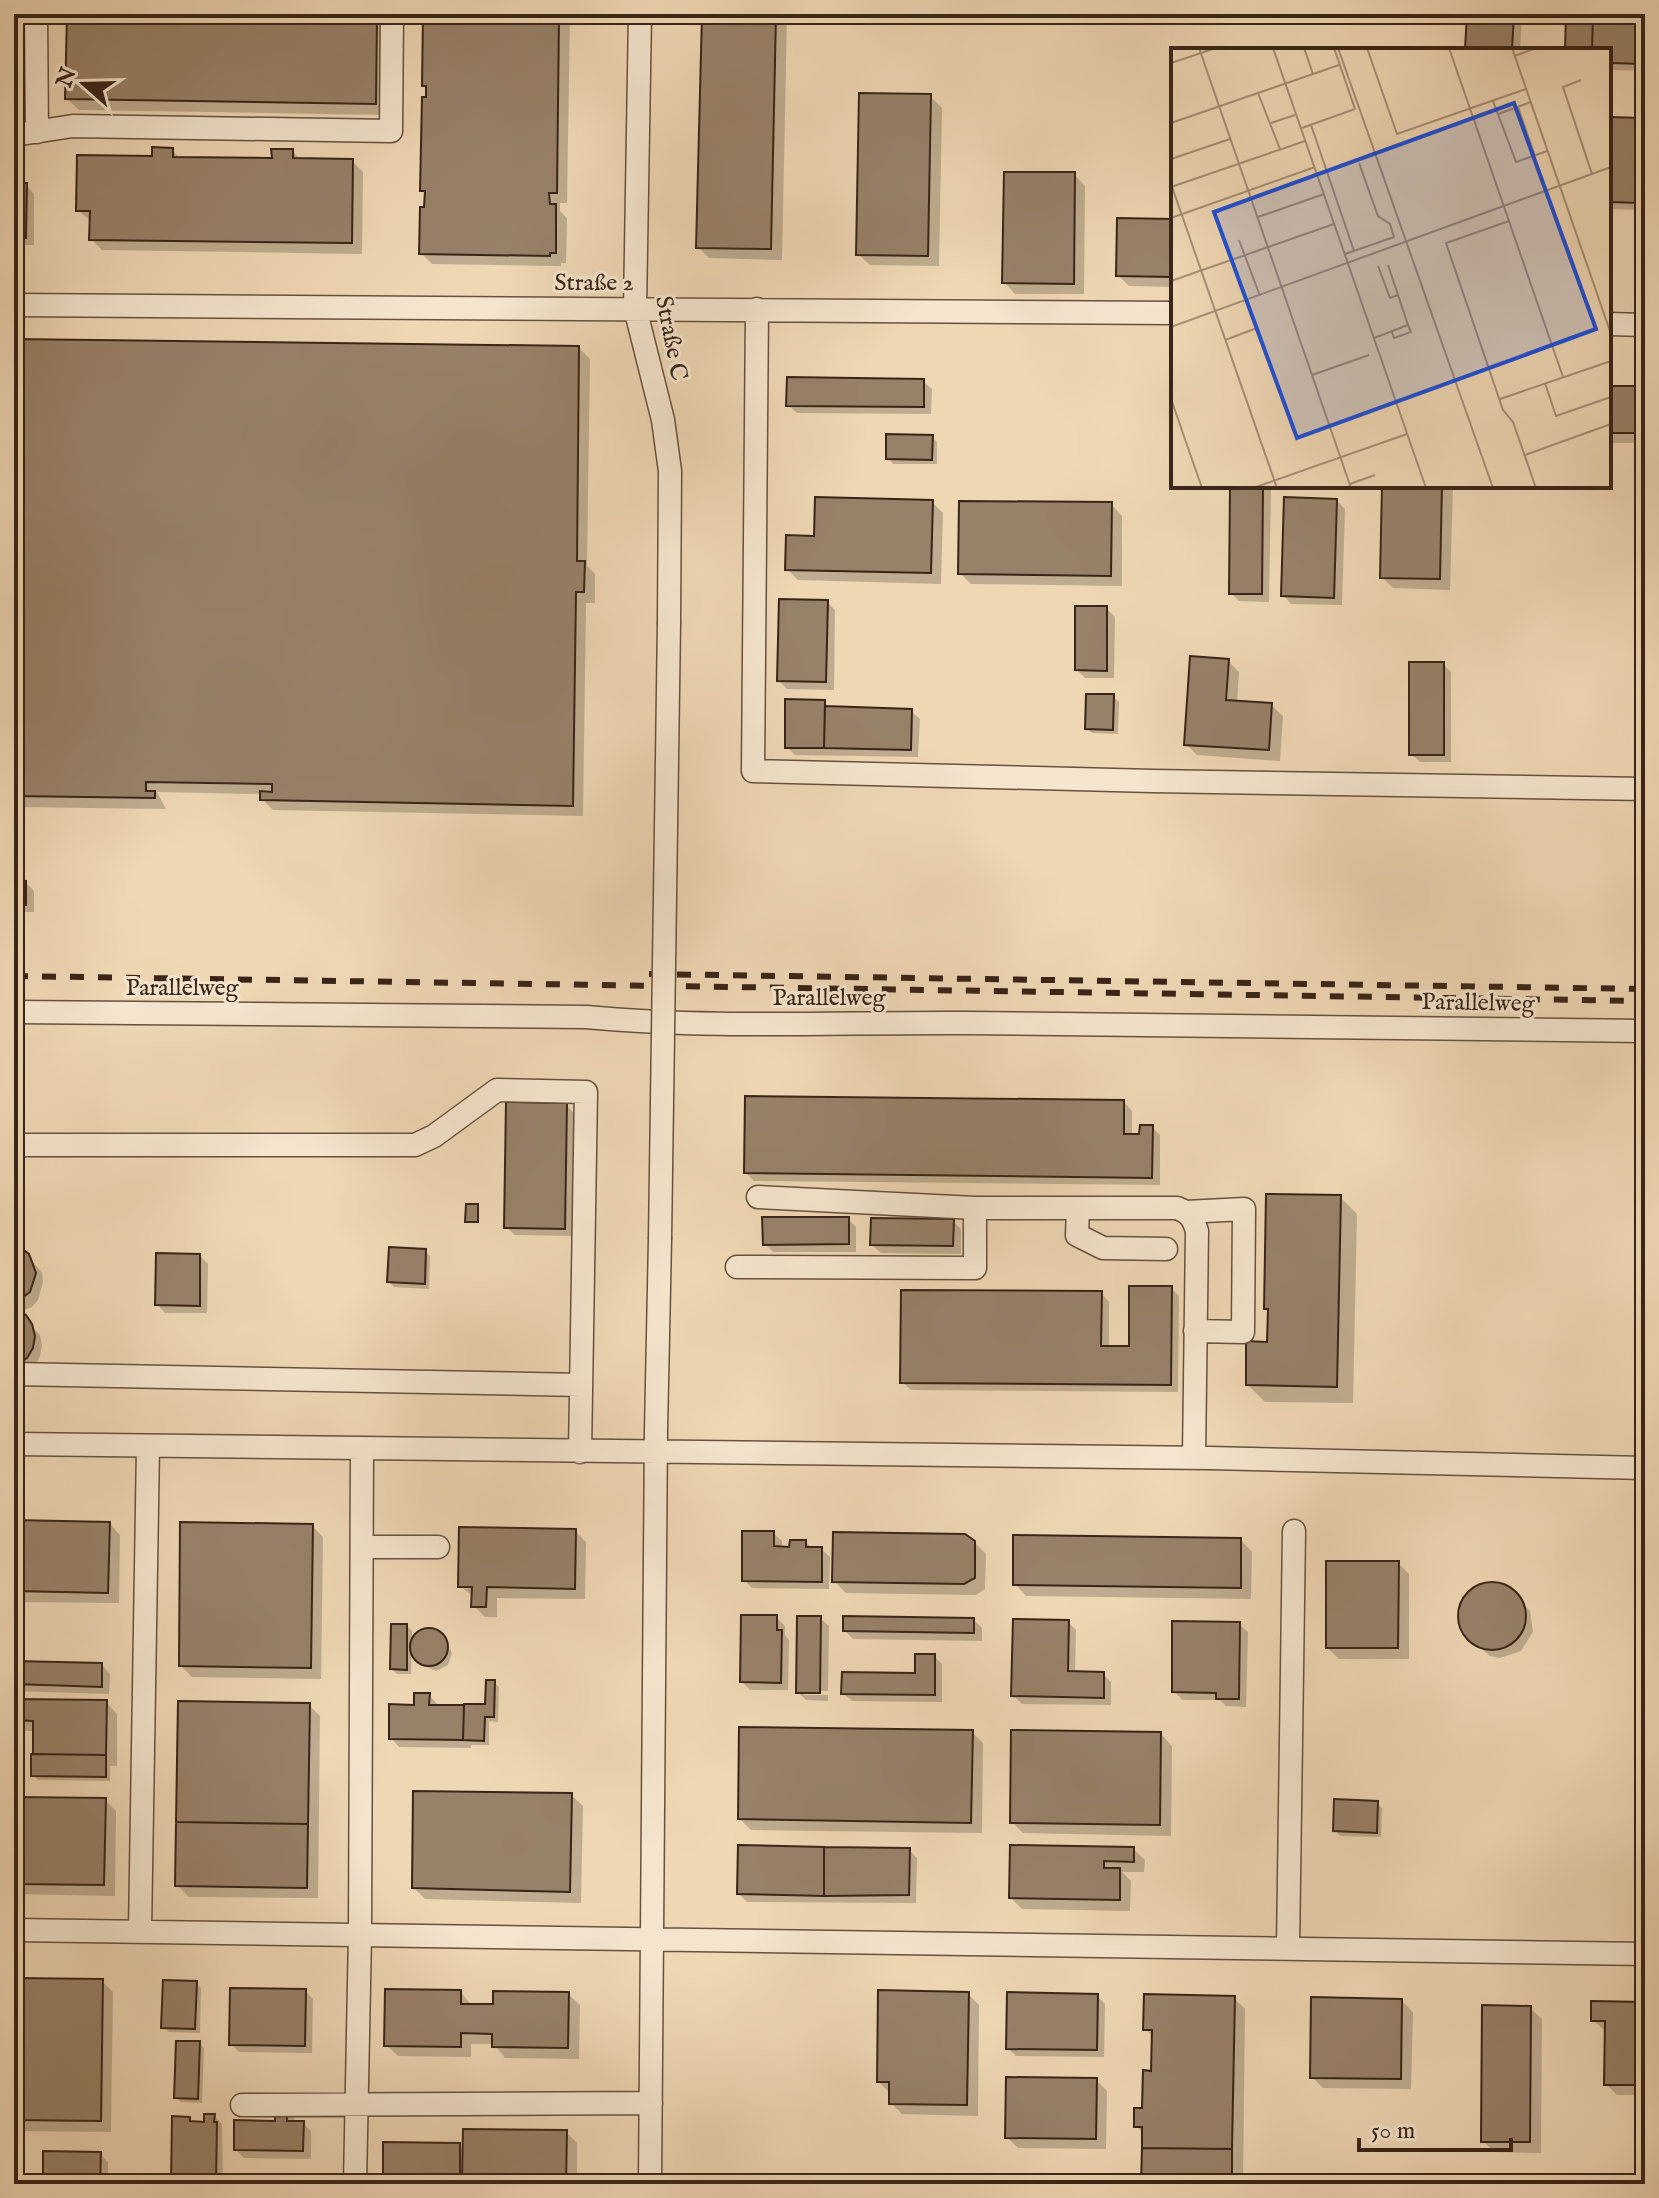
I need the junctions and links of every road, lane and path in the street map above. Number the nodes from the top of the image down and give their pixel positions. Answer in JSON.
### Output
{"nodes":[{"id":1,"x":36,"y":14,"type":"edge"},
{"id":2,"x":392,"y":14,"type":"edge"},
{"id":3,"x":640,"y":14,"type":"edge"},
{"id":4,"x":37,"y":132,"type":"junction"},
{"id":5,"x":14,"y":135,"type":"edge"},
{"id":6,"x":14,"y":305,"type":"edge"},
{"id":7,"x":635,"y":308,"type":"junction"},
{"id":8,"x":757,"y":309,"type":"junction"},
{"id":9,"x":1171,"y":313,"type":"edge"},
{"id":10,"x":1611,"y":324,"type":"edge"},
{"id":11,"x":1645,"y":325,"type":"edge"},
{"id":12,"x":1645,"y":789,"type":"edge"},
{"id":13,"x":14,"y":1012,"type":"edge"},
{"id":14,"x":1645,"y":1031,"type":"edge"},
{"id":15,"x":24,"y":1145,"type":"dead end"},
{"id":16,"x":758,"y":1197,"type":"dead end"},
{"id":17,"x":975,"y":1208,"type":"junction"},
{"id":18,"x":1078,"y":1208,"type":"junction"},
{"id":19,"x":1186,"y":1212,"type":"junction"},
{"id":20,"x":1166,"y":1249,"type":"dead end"},
{"id":21,"x":737,"y":1267,"type":"dead end"},
{"id":22,"x":1195,"y":1331,"type":"junction"},
{"id":23,"x":14,"y":1374,"type":"edge"},
{"id":24,"x":581,"y":1385,"type":"junction"},
{"id":25,"x":14,"y":1444,"type":"edge"},
{"id":26,"x":148,"y":1446,"type":"junction"},
{"id":27,"x":362,"y":1449,"type":"junction"},
{"id":28,"x":580,"y":1452,"type":"junction"},
{"id":29,"x":656,"y":1453,"type":"junction"},
{"id":30,"x":1194,"y":1458,"type":"junction"},
{"id":31,"x":1645,"y":1468,"type":"edge"},
{"id":32,"x":1294,"y":1531,"type":"dead end"},
{"id":33,"x":362,"y":1547,"type":"junction"},
{"id":34,"x":438,"y":1547,"type":"dead end"},
{"id":35,"x":14,"y":1930,"type":"edge"},
{"id":36,"x":140,"y":1931,"type":"junction"},
{"id":37,"x":360,"y":1934,"type":"junction"},
{"id":38,"x":652,"y":1940,"type":"junction"},
{"id":39,"x":1288,"y":1948,"type":"junction"},
{"id":40,"x":1645,"y":1954,"type":"edge"},
{"id":41,"x":651,"y":2103,"type":"junction"},
{"id":42,"x":242,"y":2105,"type":"dead end"},
{"id":43,"x":356,"y":2106,"type":"junction"},
{"id":44,"x":355,"y":2184,"type":"edge"},
{"id":45,"x":650,"y":2184,"type":"edge"}],
"edges":[{"from":1,"to":4,"type":"street"},
{"from":2,"to":4,"type":"street"},
{"from":3,"to":7,"type":"street","name":"Straße C"},
{"from":4,"to":5,"type":"street"},
{"from":6,"to":7,"type":"street","name":"Straße 2"},
{"from":7,"to":8,"type":"street","name":"Straße 2"},
{"from":7,"to":29,"type":"street","name":"Straße C","bridge":true},
{"from":8,"to":9,"type":"street","name":"Straße 2"},
{"from":8,"to":12,"type":"street"},
{"from":10,"to":11,"type":"street"},
{"from":13,"to":14,"type":"street","name":"Parallelweg"},
{"from":15,"to":24,"type":"street"},
{"from":16,"to":17,"type":"street"},
{"from":17,"to":18,"type":"street"},
{"from":17,"to":21,"type":"street"},
{"from":18,"to":19,"type":"street"},
{"from":18,"to":20,"type":"street"},
{"from":19,"to":22,"type":"street"},
{"from":19,"to":22,"type":"street"},
{"from":22,"to":30,"type":"street"},
{"from":23,"to":24,"type":"street"},
{"from":24,"to":28,"type":"street"},
{"from":25,"to":26,"type":"street"},
{"from":26,"to":27,"type":"street"},
{"from":26,"to":36,"type":"street"},
{"from":27,"to":28,"type":"street"},
{"from":27,"to":33,"type":"street"},
{"from":28,"to":29,"type":"street"},
{"from":29,"to":30,"type":"street"},
{"from":29,"to":38,"type":"street","name":"Straße C"},
{"from":30,"to":31,"type":"street"},
{"from":32,"to":39,"type":"street"},
{"from":33,"to":34,"type":"street"},
{"from":33,"to":37,"type":"street"},
{"from":35,"to":36,"type":"street"},
{"from":36,"to":37,"type":"street"},
{"from":37,"to":38,"type":"street"},
{"from":37,"to":43,"type":"street"},
{"from":38,"to":39,"type":"street"},
{"from":38,"to":41,"type":"street","name":"Straße C"},
{"from":39,"to":40,"type":"street"},
{"from":41,"to":43,"type":"street"},
{"from":41,"to":45,"type":"street","name":"Straße C"},
{"from":42,"to":43,"type":"street"},
{"from":43,"to":44,"type":"street"}]}
